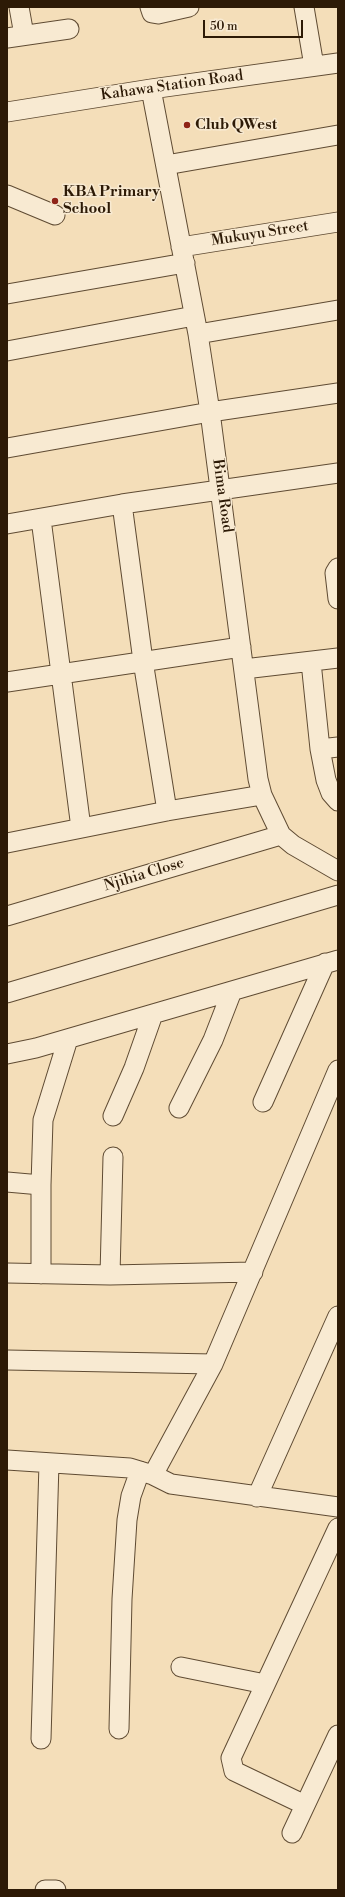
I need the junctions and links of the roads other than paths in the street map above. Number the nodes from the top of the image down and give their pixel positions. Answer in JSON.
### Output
{"nodes":[{"id":1,"x":20,"y":7,"type":"edge"},
{"id":2,"x":150,"y":7,"type":"edge"},
{"id":3,"x":189,"y":7,"type":"edge"},
{"id":4,"x":304,"y":7,"type":"edge"},
{"id":5,"x":69,"y":29,"type":"dead end"},
{"id":6,"x":15,"y":36,"type":"edge"},
{"id":7,"x":338,"y":63,"type":"edge"},
{"id":8,"x":314,"y":66,"type":"junction"},
{"id":9,"x":151,"y":89,"type":"junction"},
{"id":10,"x":7,"y":112,"type":"edge"},
{"id":11,"x":338,"y":135,"type":"edge"},
{"id":12,"x":166,"y":165,"type":"junction"},
{"id":13,"x":7,"y":195,"type":"edge"},
{"id":14,"x":55,"y":215,"type":"dead end"},
{"id":15,"x":338,"y":222,"type":"edge"},
{"id":16,"x":183,"y":255,"type":"junction"},
{"id":17,"x":7,"y":294,"type":"edge"},
{"id":18,"x":338,"y":310,"type":"edge"},
{"id":19,"x":196,"y":325,"type":"junction"},
{"id":20,"x":7,"y":351,"type":"edge"},
{"id":21,"x":338,"y":393,"type":"edge"},
{"id":22,"x":210,"y":412,"type":"junction"},
{"id":23,"x":7,"y":448,"type":"edge"},
{"id":24,"x":338,"y":473,"type":"edge"},
{"id":25,"x":221,"y":490,"type":"junction"},
{"id":26,"x":122,"y":504,"type":"junction"},
{"id":27,"x":41,"y":519,"type":"junction"},
{"id":28,"x":7,"y":524,"type":"edge"},
{"id":29,"x":338,"y":568,"type":"edge"},
{"id":30,"x":338,"y":599,"type":"edge"},
{"id":31,"x":241,"y":647,"type":"junction"},
{"id":32,"x":338,"y":658,"type":"edge"},
{"id":33,"x":143,"y":661,"type":"junction"},
{"id":34,"x":312,"y":662,"type":"junction"},
{"id":35,"x":244,"y":669,"type":"junction"},
{"id":36,"x":61,"y":674,"type":"junction"},
{"id":37,"x":7,"y":682,"type":"edge"},
{"id":38,"x":329,"y":748,"type":"edge"},
{"id":39,"x":262,"y":795,"type":"junction"},
{"id":40,"x":338,"y":801,"type":"edge"},
{"id":41,"x":167,"y":811,"type":"junction"},
{"id":42,"x":81,"y":828,"type":"junction"},
{"id":43,"x":281,"y":835,"type":"junction"},
{"id":44,"x":7,"y":843,"type":"edge"},
{"id":45,"x":338,"y":871,"type":"edge"},
{"id":46,"x":338,"y":895,"type":"edge"},
{"id":47,"x":7,"y":916,"type":"edge"},
{"id":48,"x":332,"y":962,"type":"edge"},
{"id":49,"x":232,"y":990,"type":"junction"},
{"id":50,"x":7,"y":993,"type":"edge"},
{"id":51,"x":153,"y":1014,"type":"junction"},
{"id":52,"x":68,"y":1039,"type":"junction"},
{"id":53,"x":7,"y":1054,"type":"edge"},
{"id":54,"x":338,"y":1070,"type":"edge"},
{"id":55,"x":263,"y":1102,"type":"dead end"},
{"id":56,"x":179,"y":1108,"type":"dead end"},
{"id":57,"x":113,"y":1116,"type":"dead end"},
{"id":58,"x":113,"y":1157,"type":"dead end"},
{"id":59,"x":7,"y":1182,"type":"edge"},
{"id":60,"x":41,"y":1185,"type":"junction"},
{"id":61,"x":253,"y":1272,"type":"junction"},
{"id":62,"x":7,"y":1273,"type":"edge"},
{"id":63,"x":42,"y":1274,"type":"junction"},
{"id":64,"x":110,"y":1275,"type":"junction"},
{"id":65,"x":338,"y":1316,"type":"edge"},
{"id":66,"x":7,"y":1360,"type":"edge"},
{"id":67,"x":213,"y":1364,"type":"junction"},
{"id":68,"x":7,"y":1460,"type":"edge"},
{"id":69,"x":49,"y":1463,"type":"junction"},
{"id":70,"x":146,"y":1473,"type":"junction"},
{"id":71,"x":257,"y":1497,"type":"junction"},
{"id":72,"x":338,"y":1508,"type":"edge"},
{"id":73,"x":338,"y":1528,"type":"edge"},
{"id":74,"x":181,"y":1667,"type":"dead end"},
{"id":75,"x":265,"y":1684,"type":"junction"},
{"id":76,"x":120,"y":1729,"type":"dead end"},
{"id":77,"x":338,"y":1735,"type":"edge"},
{"id":78,"x":41,"y":1739,"type":"dead end"},
{"id":79,"x":305,"y":1805,"type":"junction"},
{"id":80,"x":292,"y":1833,"type":"dead end"},
{"id":81,"x":45,"y":1890,"type":"edge"},
{"id":82,"x":56,"y":1890,"type":"edge"}],
"edges":[{"from":1,"to":6,"type":"street"},
{"from":2,"to":3,"type":"street"},
{"from":4,"to":8,"type":"street"},
{"from":5,"to":6,"type":"street"},
{"from":7,"to":8,"type":"street","name":"Kahawa Station Road"},
{"from":8,"to":9,"type":"street","name":"Kahawa Station Road"},
{"from":9,"to":10,"type":"street","name":"Kahawa Station Road"},
{"from":9,"to":12,"type":"street","name":"Bima Road"},
{"from":11,"to":12,"type":"street"},
{"from":12,"to":16,"type":"street","name":"Bima Road"},
{"from":13,"to":14,"type":"street"},
{"from":15,"to":16,"type":"street","name":"Mukuyu Street"},
{"from":16,"to":17,"type":"street","name":"Mukuyu Street"},
{"from":16,"to":19,"type":"street","name":"Bima Road"},
{"from":18,"to":19,"type":"street"},
{"from":19,"to":20,"type":"street"},
{"from":19,"to":22,"type":"street","name":"Bima Road"},
{"from":21,"to":22,"type":"street"},
{"from":22,"to":23,"type":"street"},
{"from":22,"to":25,"type":"street","name":"Bima Road"},
{"from":24,"to":25,"type":"street"},
{"from":25,"to":26,"type":"street"},
{"from":25,"to":31,"type":"street","name":"Bima Road"},
{"from":26,"to":27,"type":"street"},
{"from":26,"to":33,"type":"street"},
{"from":27,"to":28,"type":"street"},
{"from":27,"to":36,"type":"street"},
{"from":29,"to":30,"type":"street"},
{"from":31,"to":33,"type":"street"},
{"from":31,"to":35,"type":"street","name":"Bima Road"},
{"from":32,"to":34,"type":"street"},
{"from":33,"to":36,"type":"street"},
{"from":33,"to":41,"type":"street"},
{"from":34,"to":35,"type":"street"},
{"from":34,"to":38,"type":"street"},
{"from":35,"to":39,"type":"street","name":"Bima Road"},
{"from":36,"to":37,"type":"street"},
{"from":36,"to":42,"type":"street"},
{"from":38,"to":40,"type":"street"},
{"from":39,"to":41,"type":"street"},
{"from":39,"to":43,"type":"street","name":"Bima Road"},
{"from":41,"to":42,"type":"street"},
{"from":42,"to":44,"type":"street"},
{"from":43,"to":45,"type":"street","name":"Bima Road"},
{"from":43,"to":47,"type":"street","name":"Njihia Close"},
{"from":46,"to":50,"type":"street"},
{"from":48,"to":49,"type":"street"},
{"from":48,"to":55,"type":"street"},
{"from":49,"to":51,"type":"street"},
{"from":49,"to":56,"type":"street"},
{"from":51,"to":52,"type":"street"},
{"from":51,"to":57,"type":"street"},
{"from":52,"to":53,"type":"street"},
{"from":52,"to":60,"type":"street"},
{"from":54,"to":61,"type":"street"},
{"from":58,"to":64,"type":"street"},
{"from":59,"to":60,"type":"street"},
{"from":60,"to":63,"type":"street"},
{"from":61,"to":64,"type":"street"},
{"from":61,"to":67,"type":"street"},
{"from":62,"to":63,"type":"street"},
{"from":63,"to":64,"type":"street"},
{"from":65,"to":71,"type":"street"},
{"from":66,"to":67,"type":"street"},
{"from":67,"to":70,"type":"street"},
{"from":68,"to":69,"type":"street"},
{"from":69,"to":70,"type":"street"},
{"from":69,"to":78,"type":"street"},
{"from":70,"to":71,"type":"street"},
{"from":70,"to":76,"type":"street"},
{"from":71,"to":72,"type":"street"},
{"from":73,"to":75,"type":"street"},
{"from":74,"to":75,"type":"street"},
{"from":75,"to":79,"type":"street"},
{"from":77,"to":79,"type":"street"},
{"from":79,"to":80,"type":"street"},
{"from":81,"to":82,"type":"street"}]}
